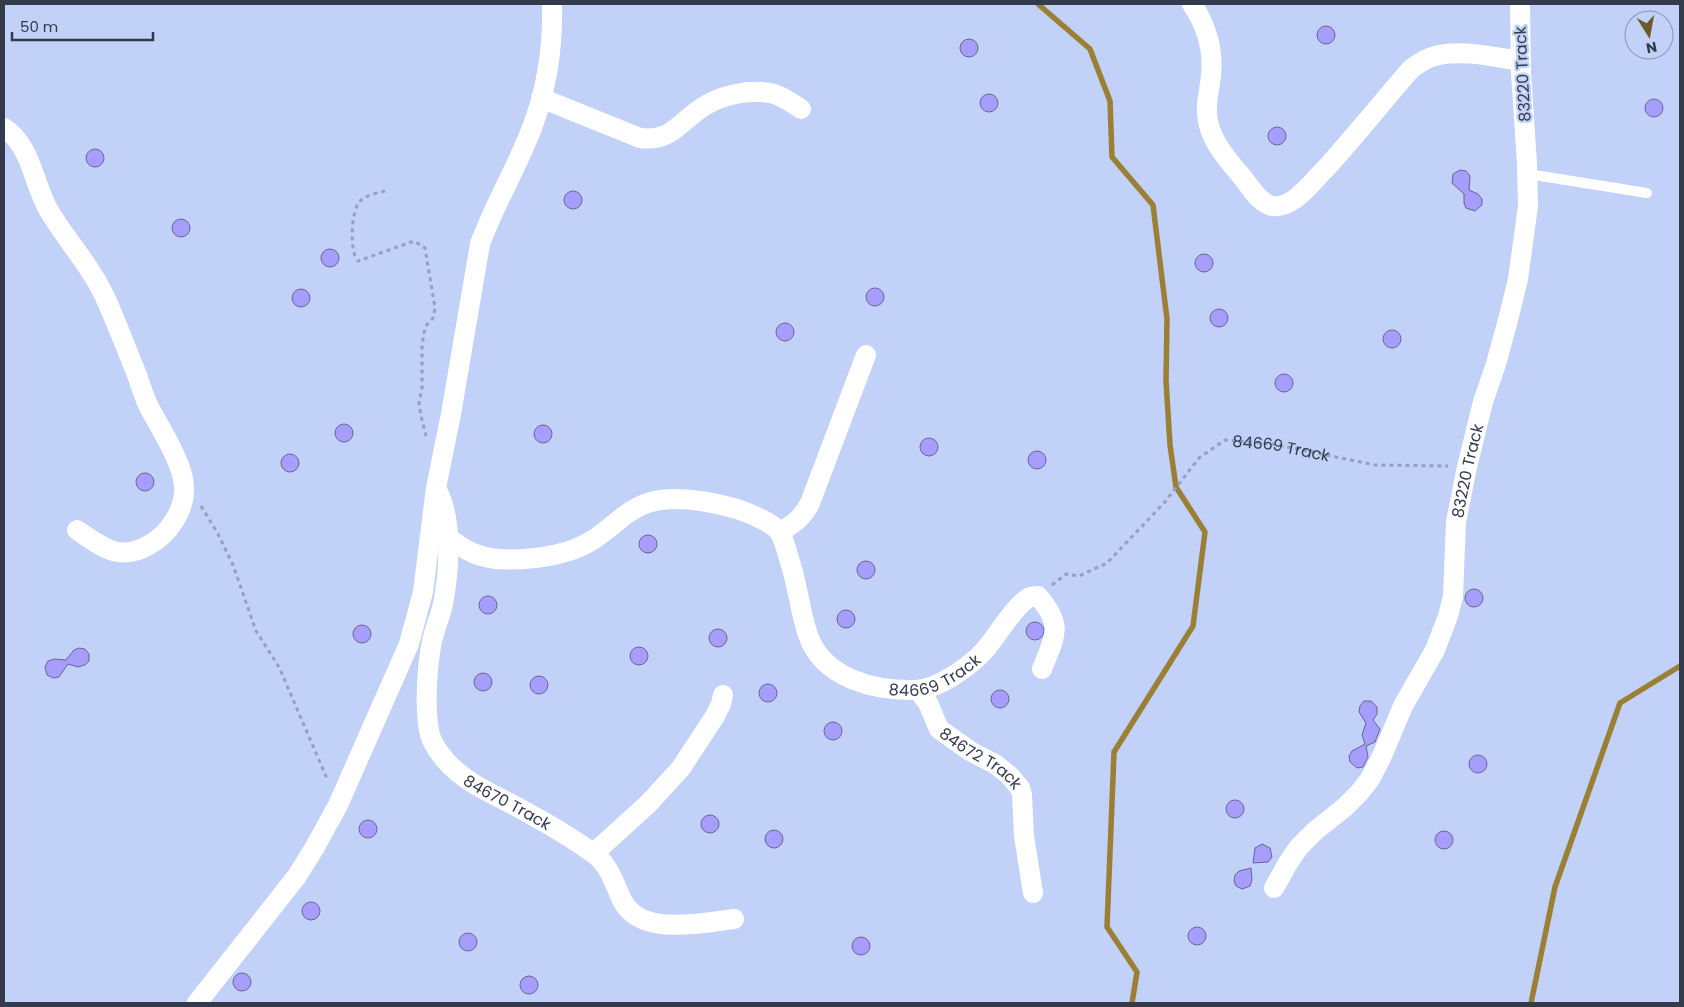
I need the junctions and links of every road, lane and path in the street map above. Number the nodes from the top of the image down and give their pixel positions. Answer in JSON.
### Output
{"nodes":[{"id":1,"x":552,"y":4,"type":"edge"},
{"id":2,"x":1192,"y":4,"type":"edge"},
{"id":3,"x":1520,"y":4,"type":"edge"},
{"id":4,"x":1521,"y":61,"type":"junction"},
{"id":5,"x":541,"y":98,"type":"junction"},
{"id":6,"x":801,"y":109,"type":"dead end"},
{"id":7,"x":4,"y":128,"type":"edge"},
{"id":8,"x":1528,"y":174,"type":"junction"},
{"id":9,"x":385,"y":191,"type":"dead end"},
{"id":10,"x":1647,"y":193,"type":"dead end"},
{"id":11,"x":866,"y":355,"type":"dead end"},
{"id":12,"x":442,"y":458,"type":"junction"},
{"id":13,"x":1467,"y":467,"type":"junction"},
{"id":14,"x":184,"y":485,"type":"junction"},
{"id":15,"x":436,"y":488,"type":"junction"},
{"id":16,"x":77,"y":530,"type":"dead end"},
{"id":17,"x":780,"y":532,"type":"junction"},
{"id":18,"x":447,"y":537,"type":"junction"},
{"id":19,"x":1038,"y":596,"type":"junction"},
{"id":20,"x":1042,"y":669,"type":"dead end"},
{"id":21,"x":918,"y":690,"type":"junction"},
{"id":22,"x":723,"y":695,"type":"dead end"},
{"id":23,"x":338,"y":805,"type":"junction"},
{"id":24,"x":594,"y":854,"type":"junction"},
{"id":25,"x":1274,"y":888,"type":"dead end"},
{"id":26,"x":1033,"y":893,"type":"dead end"},
{"id":27,"x":734,"y":919,"type":"dead end"},
{"id":28,"x":197,"y":1003,"type":"edge"}],
"edges":[{"from":1,"to":5,"type":"street"},
{"from":2,"to":4,"type":"street"},
{"from":3,"to":4,"type":"street","name":"83220 Track"},
{"from":4,"to":8,"type":"street","name":"83220 Track"},
{"from":5,"to":6,"type":"street"},
{"from":5,"to":12,"type":"street"},
{"from":7,"to":14,"type":"street"},
{"from":8,"to":10,"type":"lane"},
{"from":8,"to":13,"type":"street","name":"83220 Track"},
{"from":9,"to":12,"type":"path"},
{"from":11,"to":17,"type":"street"},
{"from":12,"to":15,"type":"street"},
{"from":13,"to":19,"type":"path","name":"84669 Track"},
{"from":13,"to":25,"type":"street","name":"83220 Track"},
{"from":14,"to":16,"type":"street"},
{"from":14,"to":23,"type":"path"},
{"from":15,"to":18,"type":"street","name":"84670 Track"},
{"from":15,"to":23,"type":"street"},
{"from":17,"to":18,"type":"street"},
{"from":17,"to":21,"type":"street","name":"84669 Track"},
{"from":18,"to":24,"type":"street","name":"84670 Track"},
{"from":19,"to":20,"type":"street"},
{"from":19,"to":21,"type":"street","name":"84669 Track"},
{"from":21,"to":26,"type":"street","name":"84672 Track"},
{"from":22,"to":24,"type":"street"},
{"from":23,"to":28,"type":"street"},
{"from":24,"to":27,"type":"street","name":"84670 Track"}]}
